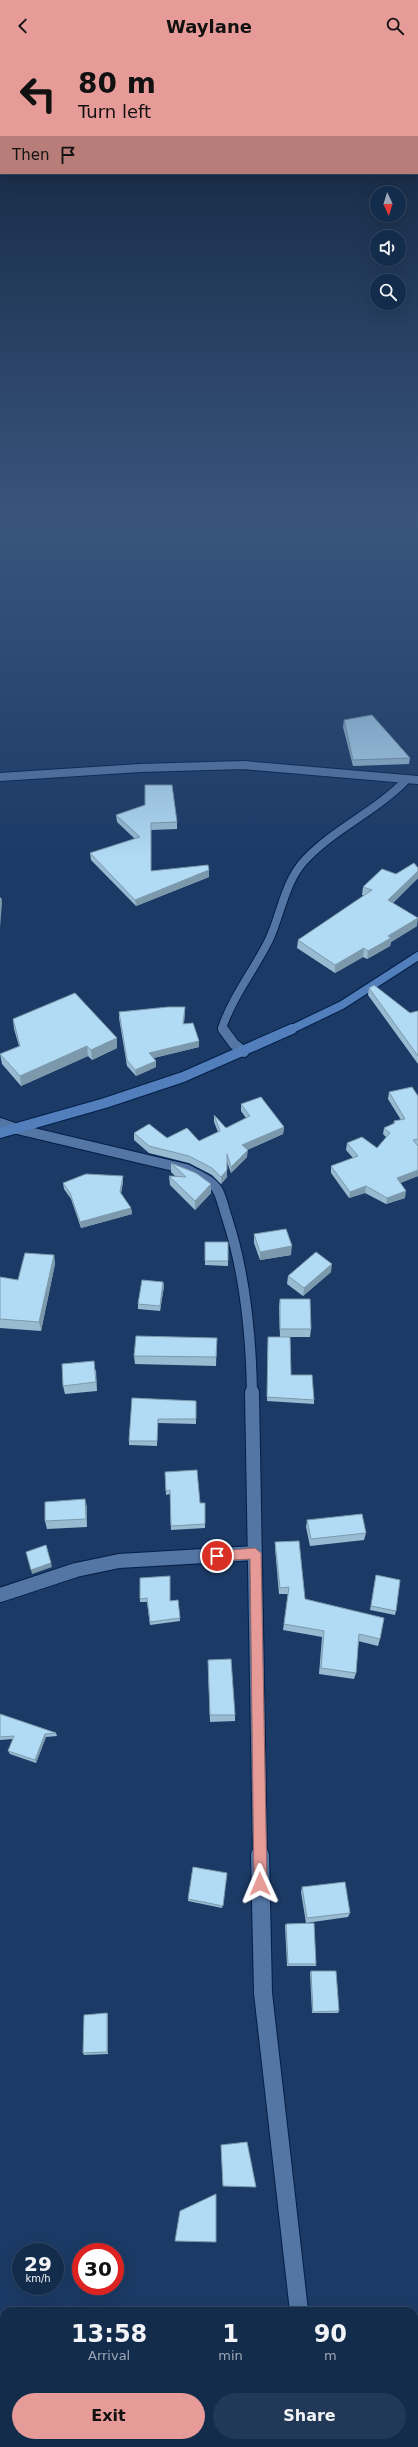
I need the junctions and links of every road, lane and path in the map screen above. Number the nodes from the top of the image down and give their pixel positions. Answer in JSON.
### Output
{"nodes":[{"id":1,"x":0,"y":777,"type":"edge"},
{"id":2,"x":407,"y":779,"type":"junction"},
{"id":3,"x":418,"y":780,"type":"edge"},
{"id":4,"x":418,"y":956,"type":"edge"},
{"id":5,"x":244,"y":1052,"type":"junction"},
{"id":6,"x":0,"y":1123,"type":"edge"},
{"id":7,"x":17,"y":1129,"type":"junction"},
{"id":8,"x":0,"y":1133,"type":"edge"},
{"id":9,"x":255,"y":1553,"type":"junction"},
{"id":10,"x":0,"y":1596,"type":"edge"},
{"id":11,"x":299,"y":2307,"type":"edge"}],
"edges":[{"from":1,"to":2,"type":"street"},
{"from":2,"to":3,"type":"street"},
{"from":2,"to":5,"type":"street"},
{"from":4,"to":5,"type":"main road"},
{"from":5,"to":7,"type":"main road"},
{"from":6,"to":7,"type":"street"},
{"from":7,"to":8,"type":"main road"},
{"from":7,"to":9,"type":"street"},
{"from":9,"to":10,"type":"street"},
{"from":9,"to":11,"type":"street"}]}
